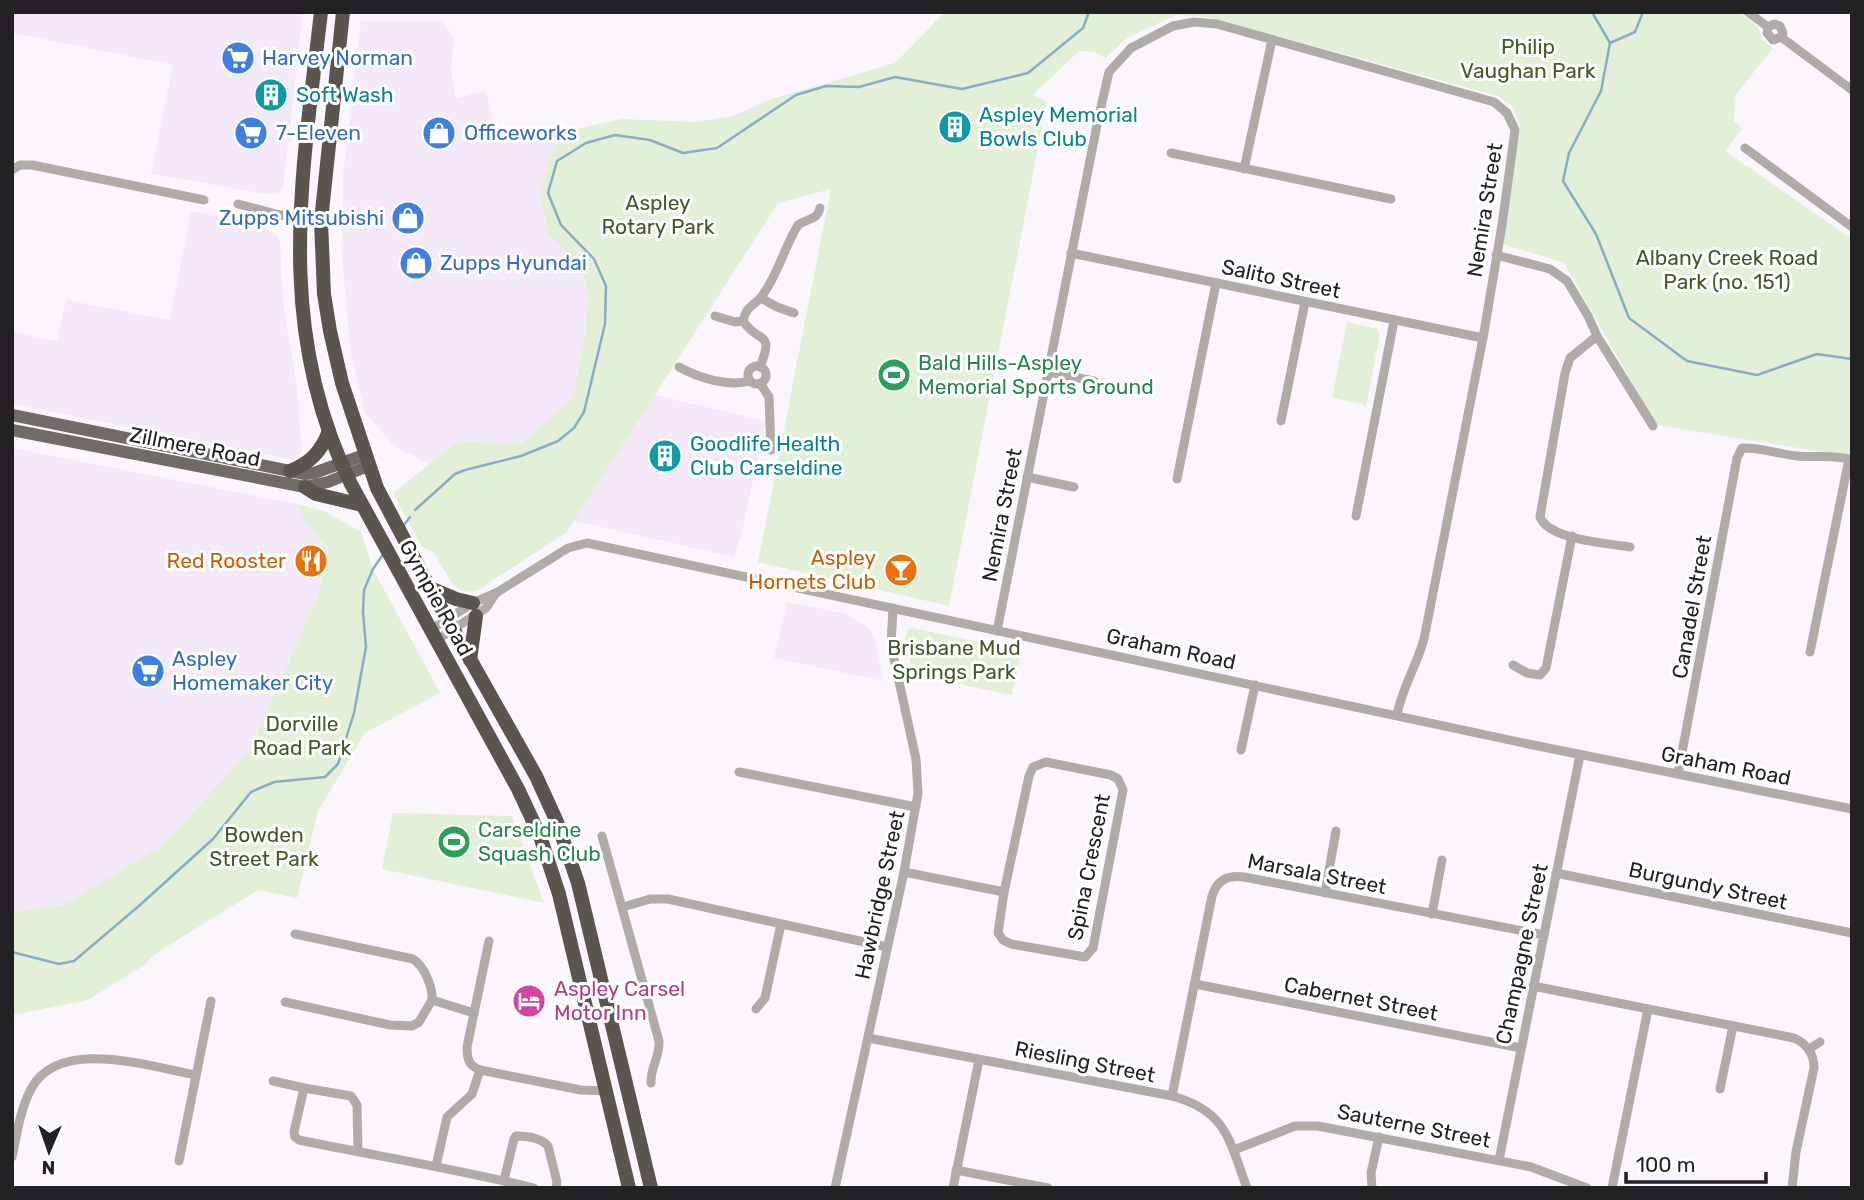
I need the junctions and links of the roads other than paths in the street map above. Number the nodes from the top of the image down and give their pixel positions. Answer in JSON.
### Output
{"nodes":[{"id":1,"x":321,"y":12,"type":"edge"},
{"id":2,"x":343,"y":12,"type":"edge"},
{"id":3,"x":1748,"y":12,"type":"edge"},
{"id":4,"x":1272,"y":40,"type":"junction"},
{"id":5,"x":1852,"y":90,"type":"edge"},
{"id":6,"x":1745,"y":148,"type":"dead end"},
{"id":7,"x":1171,"y":153,"type":"dead end"},
{"id":8,"x":1244,"y":169,"type":"junction"},
{"id":9,"x":12,"y":170,"type":"edge"},
{"id":10,"x":1391,"y":199,"type":"dead end"},
{"id":11,"x":204,"y":200,"type":"dead end"},
{"id":12,"x":238,"y":204,"type":"dead end"},
{"id":13,"x":820,"y":208,"type":"dead end"},
{"id":14,"x":299,"y":217,"type":"junction"},
{"id":15,"x":321,"y":220,"type":"junction"},
{"id":16,"x":1852,"y":227,"type":"edge"},
{"id":17,"x":1072,"y":253,"type":"junction"},
{"id":18,"x":1496,"y":255,"type":"junction"},
{"id":19,"x":1216,"y":283,"type":"junction"},
{"id":20,"x":761,"y":298,"type":"junction"},
{"id":21,"x":1305,"y":302,"type":"junction"},
{"id":22,"x":794,"y":313,"type":"dead end"},
{"id":23,"x":715,"y":316,"type":"dead end"},
{"id":24,"x":743,"y":321,"type":"junction"},
{"id":25,"x":1394,"y":321,"type":"junction"},
{"id":26,"x":1597,"y":336,"type":"junction"},
{"id":27,"x":1483,"y":338,"type":"junction"},
{"id":28,"x":679,"y":367,"type":"dead end"},
{"id":29,"x":760,"y":367,"type":"junction"},
{"id":30,"x":1048,"y":372,"type":"junction"},
{"id":31,"x":1094,"y":381,"type":"dead end"},
{"id":32,"x":755,"y":382,"type":"junction"},
{"id":33,"x":12,"y":415,"type":"edge"},
{"id":34,"x":1281,"y":421,"type":"dead end"},
{"id":35,"x":1653,"y":426,"type":"dead end"},
{"id":36,"x":12,"y":430,"type":"edge"},
{"id":37,"x":329,"y":431,"type":"junction"},
{"id":38,"x":771,"y":450,"type":"dead end"},
{"id":39,"x":1850,"y":459,"type":"edge"},
{"id":40,"x":366,"y":460,"type":"junction"},
{"id":41,"x":343,"y":469,"type":"junction"},
{"id":42,"x":290,"y":471,"type":"junction"},
{"id":43,"x":1027,"y":477,"type":"junction"},
{"id":44,"x":1177,"y":479,"type":"dead end"},
{"id":45,"x":305,"y":487,"type":"junction"},
{"id":46,"x":1074,"y":487,"type":"dead end"},
{"id":47,"x":362,"y":505,"type":"junction"},
{"id":48,"x":1356,"y":516,"type":"dead end"},
{"id":49,"x":1572,"y":536,"type":"junction"},
{"id":50,"x":1630,"y":547,"type":"dead end"},
{"id":51,"x":430,"y":588,"type":"junction"},
{"id":52,"x":893,"y":608,"type":"junction"},
{"id":53,"x":475,"y":609,"type":"junction"},
{"id":54,"x":451,"y":624,"type":"junction"},
{"id":55,"x":998,"y":631,"type":"junction"},
{"id":56,"x":433,"y":636,"type":"junction"},
{"id":57,"x":1810,"y":652,"type":"dead end"},
{"id":58,"x":470,"y":660,"type":"junction"},
{"id":59,"x":1513,"y":665,"type":"dead end"},
{"id":60,"x":1255,"y":685,"type":"junction"},
{"id":61,"x":1397,"y":715,"type":"junction"},
{"id":62,"x":1241,"y":750,"type":"dead end"},
{"id":63,"x":1580,"y":755,"type":"junction"},
{"id":64,"x":739,"y":772,"type":"dead end"},
{"id":65,"x":1678,"y":774,"type":"junction"},
{"id":66,"x":916,"y":807,"type":"junction"},
{"id":67,"x":1852,"y":809,"type":"edge"},
{"id":68,"x":1336,"y":831,"type":"dead end"},
{"id":69,"x":602,"y":836,"type":"dead end"},
{"id":70,"x":1442,"y":860,"type":"dead end"},
{"id":71,"x":904,"y":872,"type":"junction"},
{"id":72,"x":1556,"y":873,"type":"junction"},
{"id":73,"x":1004,"y":892,"type":"junction"},
{"id":74,"x":1325,"y":893,"type":"junction"},
{"id":75,"x":623,"y":907,"type":"junction"},
{"id":76,"x":1432,"y":914,"type":"junction"},
{"id":77,"x":781,"y":924,"type":"junction"},
{"id":78,"x":1852,"y":933,"type":"edge"},
{"id":79,"x":295,"y":934,"type":"dead end"},
{"id":80,"x":1544,"y":935,"type":"junction"},
{"id":81,"x":489,"y":941,"type":"dead end"},
{"id":82,"x":887,"y":947,"type":"junction"},
{"id":83,"x":1195,"y":984,"type":"junction"},
{"id":84,"x":1534,"y":986,"type":"junction"},
{"id":85,"x":432,"y":1000,"type":"junction"},
{"id":86,"x":211,"y":1001,"type":"dead end"},
{"id":87,"x":285,"y":1002,"type":"dead end"},
{"id":88,"x":756,"y":1009,"type":"dead end"},
{"id":89,"x":1648,"y":1009,"type":"junction"},
{"id":90,"x":474,"y":1013,"type":"junction"},
{"id":91,"x":1733,"y":1026,"type":"junction"},
{"id":92,"x":868,"y":1038,"type":"junction"},
{"id":93,"x":1820,"y":1042,"type":"dead end"},
{"id":94,"x":1521,"y":1048,"type":"junction"},
{"id":95,"x":1809,"y":1049,"type":"junction"},
{"id":96,"x":979,"y":1060,"type":"junction"},
{"id":97,"x":480,"y":1070,"type":"junction"},
{"id":98,"x":196,"y":1076,"type":"junction"},
{"id":99,"x":274,"y":1081,"type":"dead end"},
{"id":100,"x":651,"y":1083,"type":"dead end"},
{"id":101,"x":304,"y":1088,"type":"junction"},
{"id":102,"x":1720,"y":1089,"type":"dead end"},
{"id":103,"x":606,"y":1091,"type":"junction"},
{"id":104,"x":1172,"y":1096,"type":"junction"},
{"id":105,"x":1379,"y":1137,"type":"junction"},
{"id":106,"x":1234,"y":1150,"type":"junction"},
{"id":107,"x":358,"y":1152,"type":"junction"},
{"id":108,"x":12,"y":1157,"type":"edge"},
{"id":109,"x":1499,"y":1160,"type":"junction"},
{"id":110,"x":179,"y":1161,"type":"dead end"},
{"id":111,"x":436,"y":1166,"type":"junction"},
{"id":112,"x":956,"y":1170,"type":"junction"},
{"id":113,"x":504,"y":1181,"type":"junction"},
{"id":114,"x":534,"y":1188,"type":"edge"},
{"id":115,"x":556,"y":1188,"type":"edge"},
{"id":116,"x":629,"y":1188,"type":"edge"},
{"id":117,"x":651,"y":1188,"type":"edge"},
{"id":118,"x":835,"y":1188,"type":"edge"},
{"id":119,"x":953,"y":1188,"type":"edge"},
{"id":120,"x":1048,"y":1188,"type":"edge"},
{"id":121,"x":1247,"y":1188,"type":"edge"},
{"id":122,"x":1372,"y":1188,"type":"edge"},
{"id":123,"x":1587,"y":1188,"type":"edge"},
{"id":124,"x":1612,"y":1188,"type":"edge"},
{"id":125,"x":1792,"y":1188,"type":"edge"}],
"edges":[{"from":1,"to":14,"type":"highway","name":"Gympie Road"},
{"from":2,"to":15,"type":"highway","name":"Gympie Road"},
{"from":3,"to":5,"type":"street"},
{"from":4,"to":8,"type":"street"},
{"from":4,"to":17,"type":"street","name":"Nemira Street"},
{"from":4,"to":18,"type":"street","name":"Nemira Street"},
{"from":6,"to":16,"type":"street"},
{"from":7,"to":8,"type":"street"},
{"from":8,"to":10,"type":"street"},
{"from":9,"to":11,"type":"street"},
{"from":12,"to":14,"type":"street"},
{"from":13,"to":20,"type":"street"},
{"from":14,"to":15,"type":"street"},
{"from":14,"to":37,"type":"highway","name":"Gympie Road"},
{"from":15,"to":40,"type":"highway","name":"Gympie Road"},
{"from":17,"to":19,"type":"street","name":"Salito Street"},
{"from":17,"to":30,"type":"street","name":"Nemira Street"},
{"from":18,"to":26,"type":"street"},
{"from":18,"to":27,"type":"street","name":"Nemira Street"},
{"from":19,"to":21,"type":"street","name":"Salito Street"},
{"from":19,"to":44,"type":"street"},
{"from":20,"to":22,"type":"street"},
{"from":20,"to":24,"type":"street"},
{"from":21,"to":25,"type":"street","name":"Salito Street"},
{"from":21,"to":34,"type":"street"},
{"from":23,"to":24,"type":"street"},
{"from":24,"to":29,"type":"street"},
{"from":25,"to":27,"type":"street","name":"Salito Street"},
{"from":25,"to":48,"type":"street"},
{"from":26,"to":35,"type":"street"},
{"from":26,"to":49,"type":"street"},
{"from":27,"to":61,"type":"street","name":"Nemira Street"},
{"from":28,"to":32,"type":"street"},
{"from":29,"to":32,"type":"street"},
{"from":29,"to":32,"type":"street"},
{"from":30,"to":31,"type":"street"},
{"from":30,"to":43,"type":"street","name":"Nemira Street"},
{"from":32,"to":38,"type":"street"},
{"from":33,"to":42,"type":"main road","name":"Zillmere Road"},
{"from":36,"to":45,"type":"main road","name":"Zillmere Road"},
{"from":37,"to":41,"type":"highway","name":"Gympie Road"},
{"from":37,"to":42,"type":"highway"},
{"from":39,"to":57,"type":"street"},
{"from":39,"to":65,"type":"street","name":"Canadel Street"},
{"from":40,"to":41,"type":"main road","name":"Zillmere Road"},
{"from":40,"to":51,"type":"highway","name":"Gympie Road"},
{"from":41,"to":42,"type":"main road","name":"Zillmere Road"},
{"from":41,"to":45,"type":"main road","name":"Zillmere Road"},
{"from":41,"to":47,"type":"highway","name":"Gympie Road"},
{"from":43,"to":46,"type":"street"},
{"from":43,"to":55,"type":"street","name":"Nemira Street"},
{"from":45,"to":47,"type":"highway"},
{"from":47,"to":56,"type":"highway","name":"Gympie Road"},
{"from":49,"to":50,"type":"street"},
{"from":49,"to":59,"type":"street"},
{"from":51,"to":53,"type":"highway"},
{"from":51,"to":54,"type":"highway","name":"Gympie Road"},
{"from":52,"to":53,"type":"street","name":"Graham Road"},
{"from":52,"to":55,"type":"street","name":"Graham Road"},
{"from":52,"to":66,"type":"street","name":"Hawbridge Street"},
{"from":53,"to":54,"type":"street","name":"Graham Road"},
{"from":53,"to":58,"type":"highway"},
{"from":54,"to":56,"type":"street","name":"Graham Road"},
{"from":54,"to":58,"type":"highway","name":"Gympie Road"},
{"from":55,"to":60,"type":"street","name":"Graham Road"},
{"from":56,"to":103,"type":"highway","name":"Gympie Road"},
{"from":58,"to":117,"type":"highway","name":"Gympie Road"},
{"from":60,"to":61,"type":"street","name":"Graham Road"},
{"from":60,"to":62,"type":"street"},
{"from":61,"to":63,"type":"street","name":"Graham Road"},
{"from":63,"to":65,"type":"street","name":"Graham Road"},
{"from":63,"to":72,"type":"street","name":"Champagne Street"},
{"from":64,"to":66,"type":"street"},
{"from":65,"to":67,"type":"street","name":"Graham Road"},
{"from":66,"to":71,"type":"street","name":"Hawbridge Street"},
{"from":68,"to":74,"type":"street"},
{"from":69,"to":75,"type":"street"},
{"from":70,"to":76,"type":"street"},
{"from":71,"to":73,"type":"street"},
{"from":71,"to":82,"type":"street","name":"Hawbridge Street"},
{"from":72,"to":78,"type":"street","name":"Burgundy Street"},
{"from":72,"to":80,"type":"street","name":"Champagne Street"},
{"from":73,"to":73,"type":"street","name":"Spina Crescent"},
{"from":74,"to":76,"type":"street","name":"Marsala Street"},
{"from":74,"to":83,"type":"street","name":"Marsala Street"},
{"from":75,"to":77,"type":"street"},
{"from":75,"to":100,"type":"street"},
{"from":76,"to":80,"type":"street","name":"Marsala Street"},
{"from":77,"to":82,"type":"street"},
{"from":77,"to":88,"type":"street"},
{"from":79,"to":85,"type":"street"},
{"from":80,"to":84,"type":"street","name":"Champagne Street"},
{"from":81,"to":90,"type":"street"},
{"from":82,"to":92,"type":"street","name":"Hawbridge Street"},
{"from":83,"to":94,"type":"street","name":"Cabernet Street"},
{"from":83,"to":104,"type":"street","name":"Marsala Street"},
{"from":84,"to":89,"type":"street"},
{"from":84,"to":94,"type":"street","name":"Champagne Street"},
{"from":85,"to":87,"type":"street"},
{"from":85,"to":90,"type":"street"},
{"from":86,"to":98,"type":"street"},
{"from":89,"to":91,"type":"street"},
{"from":89,"to":124,"type":"street"},
{"from":90,"to":97,"type":"street"},
{"from":91,"to":95,"type":"street"},
{"from":91,"to":102,"type":"street"},
{"from":92,"to":96,"type":"street","name":"Riesling Street"},
{"from":92,"to":118,"type":"street","name":"Hawbridge Street"},
{"from":93,"to":95,"type":"street"},
{"from":94,"to":109,"type":"street","name":"Champagne Street"},
{"from":95,"to":125,"type":"street"},
{"from":96,"to":104,"type":"street","name":"Riesling Street"},
{"from":96,"to":112,"type":"street"},
{"from":97,"to":103,"type":"street"},
{"from":97,"to":111,"type":"street"},
{"from":98,"to":108,"type":"street"},
{"from":98,"to":110,"type":"street"},
{"from":99,"to":101,"type":"street"},
{"from":101,"to":107,"type":"street"},
{"from":101,"to":107,"type":"street"},
{"from":103,"to":116,"type":"highway","name":"Gympie Road"},
{"from":104,"to":106,"type":"street","name":"Riesling Street"},
{"from":105,"to":106,"type":"street","name":"Sauterne Street"},
{"from":105,"to":109,"type":"street","name":"Sauterne Street"},
{"from":105,"to":122,"type":"street"},
{"from":106,"to":121,"type":"street","name":"Riesling Street"},
{"from":107,"to":111,"type":"street"},
{"from":109,"to":123,"type":"street","name":"Sauterne Street"},
{"from":111,"to":113,"type":"street"},
{"from":112,"to":119,"type":"street"},
{"from":112,"to":120,"type":"street"},
{"from":113,"to":114,"type":"street"},
{"from":113,"to":115,"type":"street"}]}
